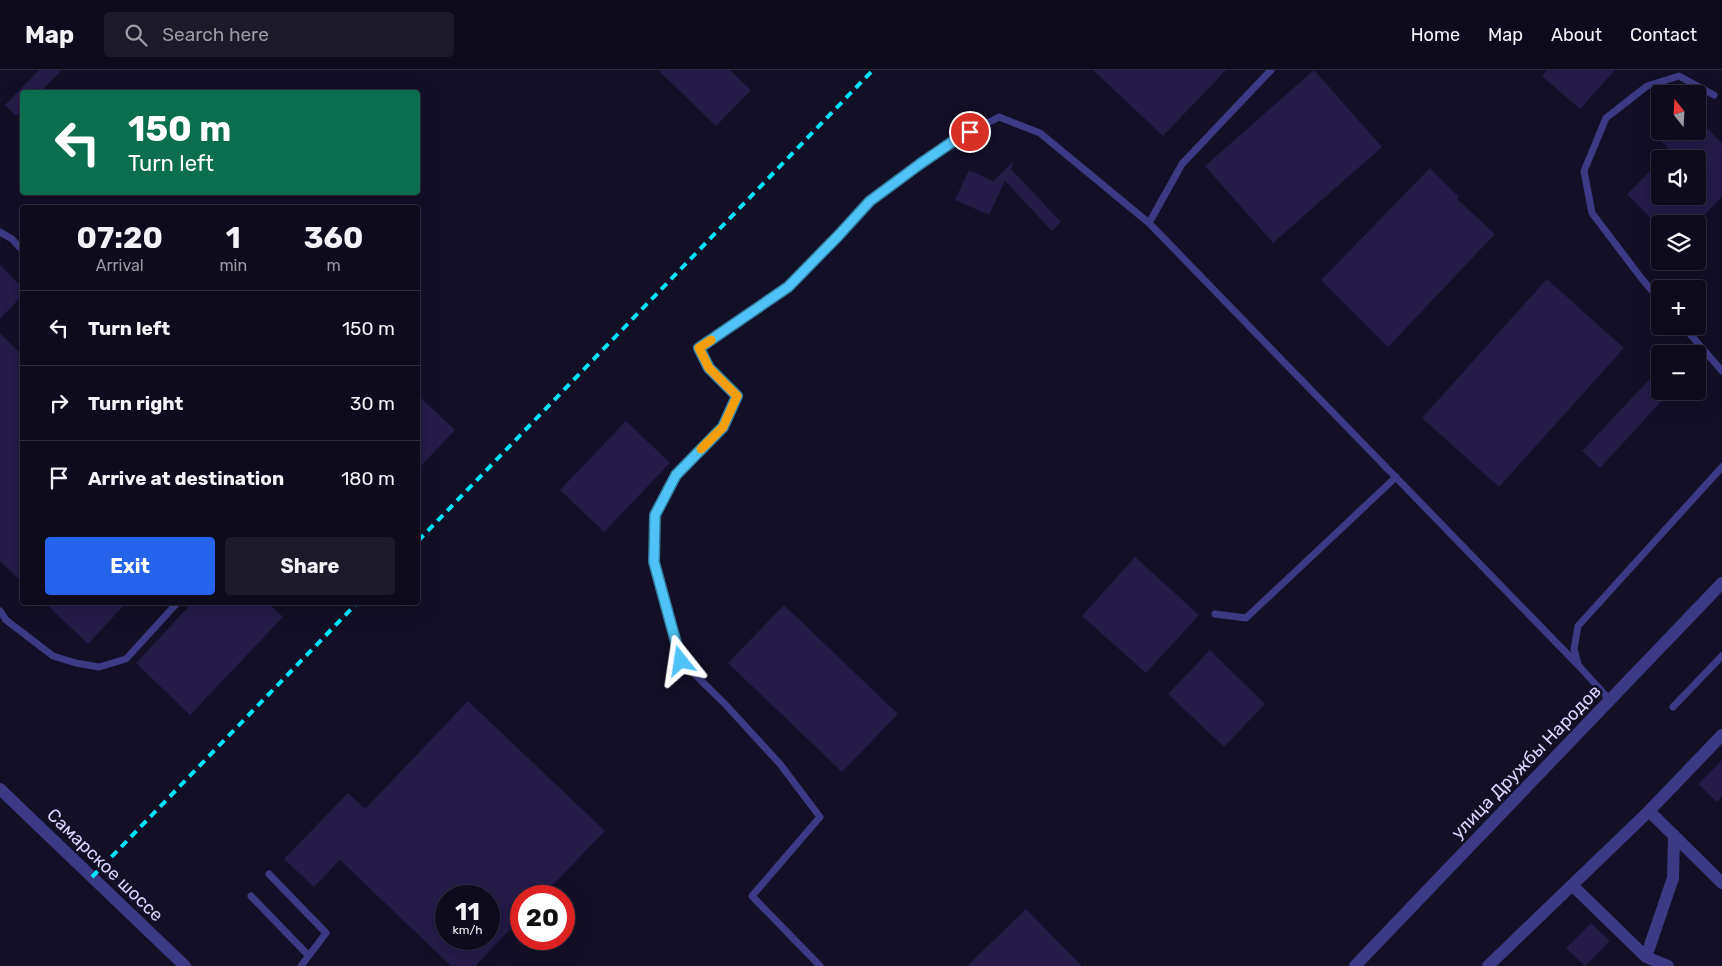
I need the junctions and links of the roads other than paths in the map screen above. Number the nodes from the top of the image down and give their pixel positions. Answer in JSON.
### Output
{"nodes":[{"id":1,"x":1271,"y":70,"type":"edge"},
{"id":2,"x":1714,"y":95,"type":"dead end"},
{"id":3,"x":1150,"y":223,"type":"junction"},
{"id":4,"x":0,"y":232,"type":"edge"},
{"id":5,"x":20,"y":248,"type":"edge"},
{"id":6,"x":1651,"y":290,"type":"edge"},
{"id":7,"x":1691,"y":335,"type":"edge"},
{"id":8,"x":1722,"y":371,"type":"edge"},
{"id":9,"x":1722,"y":467,"type":"edge"},
{"id":10,"x":1396,"y":477,"type":"junction"},
{"id":11,"x":1722,"y":583,"type":"edge"},
{"id":12,"x":175,"y":605,"type":"edge"},
{"id":13,"x":0,"y":611,"type":"edge"},
{"id":14,"x":1215,"y":614,"type":"dead end"},
{"id":15,"x":1722,"y":656,"type":"edge"},
{"id":16,"x":1578,"y":664,"type":"junction"},
{"id":17,"x":1609,"y":699,"type":"junction"},
{"id":18,"x":1673,"y":707,"type":"dead end"},
{"id":19,"x":1722,"y":735,"type":"edge"},
{"id":20,"x":0,"y":790,"type":"edge"},
{"id":21,"x":1649,"y":811,"type":"junction"},
{"id":22,"x":1674,"y":836,"type":"junction"},
{"id":23,"x":270,"y":874,"type":"dead end"},
{"id":24,"x":1722,"y":883,"type":"edge"},
{"id":25,"x":1573,"y":886,"type":"junction"},
{"id":26,"x":251,"y":896,"type":"dead end"},
{"id":27,"x":308,"y":955,"type":"junction"},
{"id":28,"x":1646,"y":957,"type":"junction"},
{"id":29,"x":185,"y":966,"type":"edge"},
{"id":30,"x":301,"y":966,"type":"edge"},
{"id":31,"x":820,"y":966,"type":"edge"},
{"id":32,"x":1356,"y":966,"type":"edge"},
{"id":33,"x":1488,"y":966,"type":"edge"},
{"id":34,"x":1668,"y":966,"type":"edge"}],
"edges":[{"from":1,"to":3,"type":"lane"},
{"from":2,"to":6,"type":"lane"},
{"from":3,"to":10,"type":"lane"},
{"from":3,"to":31,"type":"lane"},
{"from":4,"to":5,"type":"lane"},
{"from":7,"to":8,"type":"lane"},
{"from":9,"to":16,"type":"lane"},
{"from":10,"to":14,"type":"lane"},
{"from":10,"to":16,"type":"lane"},
{"from":11,"to":17,"type":"street","name":"улица Дружбы Народов"},
{"from":12,"to":13,"type":"lane"},
{"from":15,"to":18,"type":"lane"},
{"from":16,"to":17,"type":"lane"},
{"from":17,"to":32,"type":"street","name":"улица Дружбы Народов"},
{"from":19,"to":21,"type":"street"},
{"from":20,"to":29,"type":"street","name":"Самарское шоссе"},
{"from":21,"to":22,"type":"street"},
{"from":21,"to":25,"type":"street"},
{"from":22,"to":24,"type":"street"},
{"from":22,"to":28,"type":"street"},
{"from":23,"to":27,"type":"lane"},
{"from":25,"to":28,"type":"street"},
{"from":25,"to":33,"type":"street"},
{"from":26,"to":27,"type":"lane"},
{"from":27,"to":30,"type":"lane"},
{"from":28,"to":34,"type":"street"}]}
